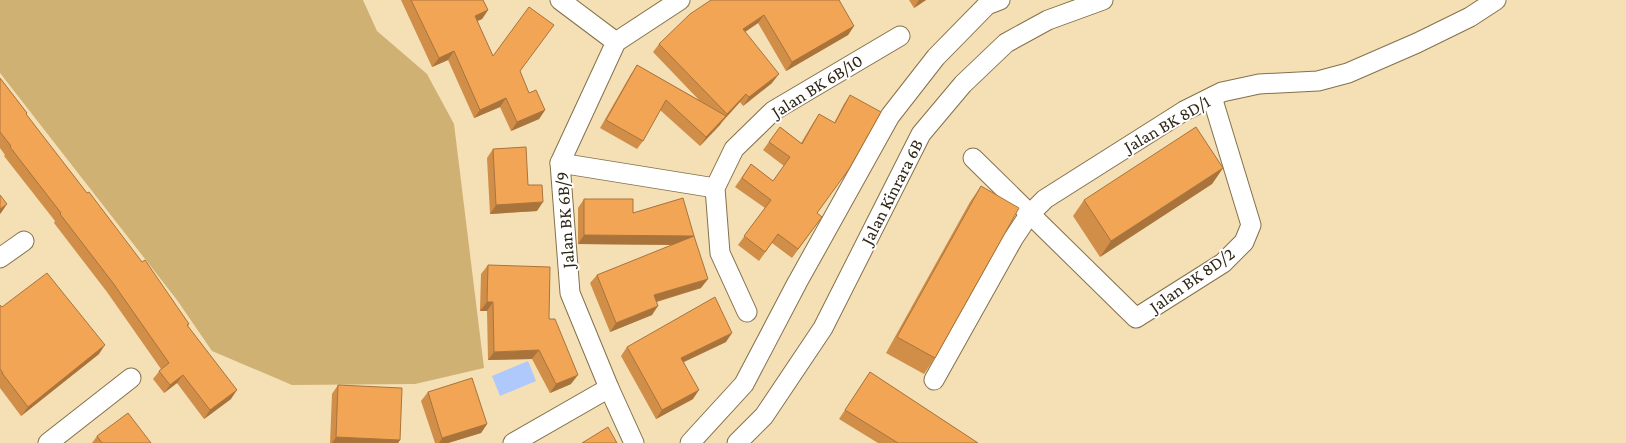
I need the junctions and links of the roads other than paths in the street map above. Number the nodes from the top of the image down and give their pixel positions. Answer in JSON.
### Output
{"nodes":[{"id":1,"x":560,"y":0,"type":"edge"},
{"id":2,"x":680,"y":0,"type":"edge"},
{"id":3,"x":1103,"y":0,"type":"edge"},
{"id":4,"x":1496,"y":0,"type":"edge"},
{"id":5,"x":990,"y":2,"type":"edge"},
{"id":6,"x":900,"y":36,"type":"dead end"},
{"id":7,"x":616,"y":42,"type":"junction"},
{"id":8,"x":1212,"y":97,"type":"junction"},
{"id":9,"x":973,"y":158,"type":"dead end"},
{"id":10,"x":560,"y":163,"type":"junction"},
{"id":11,"x":715,"y":188,"type":"junction"},
{"id":12,"x":1030,"y":214,"type":"junction"},
{"id":13,"x":24,"y":240,"type":"dead end"},
{"id":14,"x":0,"y":258,"type":"edge"},
{"id":15,"x":747,"y":312,"type":"dead end"},
{"id":16,"x":131,"y":378,"type":"dead end"},
{"id":17,"x":934,"y":380,"type":"dead end"},
{"id":18,"x":609,"y":388,"type":"junction"},
{"id":19,"x":48,"y":443,"type":"edge"},
{"id":20,"x":513,"y":443,"type":"edge"},
{"id":21,"x":634,"y":443,"type":"edge"},
{"id":22,"x":690,"y":443,"type":"edge"},
{"id":23,"x":737,"y":443,"type":"edge"}],
"edges":[{"from":1,"to":7,"type":"street"},
{"from":2,"to":7,"type":"street"},
{"from":3,"to":23,"type":"street","name":"Jalan Kinrara 6B"},
{"from":4,"to":8,"type":"street","name":"Jalan BK 8D/1"},
{"from":5,"to":22,"type":"street","name":"Jalan Kinrara 6B"},
{"from":6,"to":11,"type":"street","name":"Jalan BK 6B/10"},
{"from":7,"to":10,"type":"street","name":"Jalan BK 6B/9"},
{"from":8,"to":12,"type":"street","name":"Jalan BK 8D/1"},
{"from":8,"to":12,"type":"street","name":"Jalan BK 8D/2"},
{"from":9,"to":12,"type":"street"},
{"from":10,"to":11,"type":"street"},
{"from":10,"to":18,"type":"street","name":"Jalan BK 6B/9"},
{"from":11,"to":15,"type":"street"},
{"from":12,"to":17,"type":"street","name":"Jalan BK 8D/1"},
{"from":13,"to":14,"type":"street"},
{"from":16,"to":19,"type":"street"},
{"from":18,"to":20,"type":"street"},
{"from":18,"to":21,"type":"street","name":"Jalan BK 6B/9"}]}
